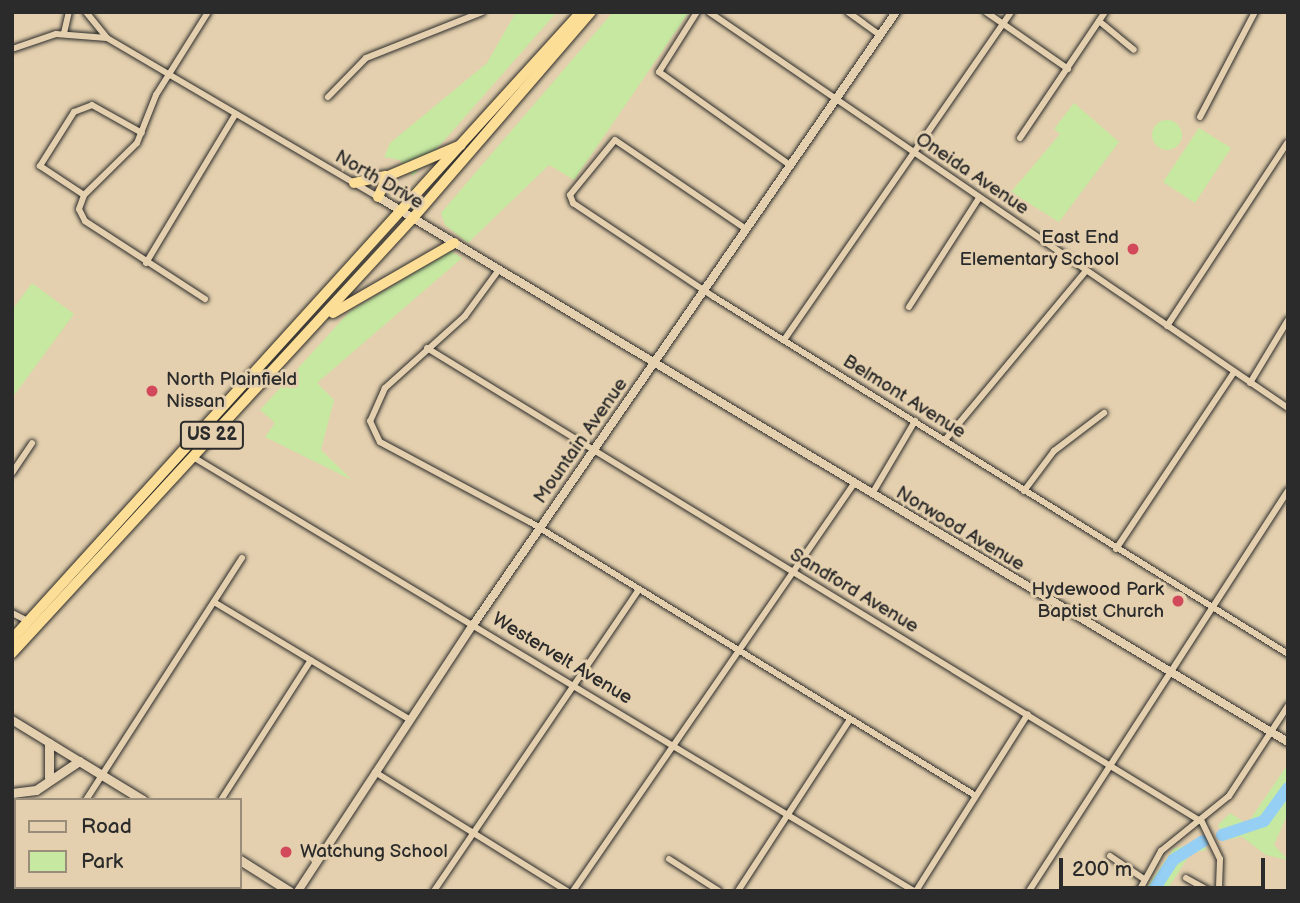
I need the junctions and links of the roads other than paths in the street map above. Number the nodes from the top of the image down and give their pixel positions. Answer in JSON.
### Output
{"nodes":[{"id":1,"x":69,"y":12,"type":"edge"},
{"id":2,"x":86,"y":12,"type":"edge"},
{"id":3,"x":208,"y":12,"type":"edge"},
{"id":4,"x":482,"y":12,"type":"edge"},
{"id":5,"x":581,"y":12,"type":"edge"},
{"id":6,"x":591,"y":12,"type":"edge"},
{"id":7,"x":697,"y":12,"type":"edge"},
{"id":8,"x":709,"y":12,"type":"edge"},
{"id":9,"x":848,"y":12,"type":"edge"},
{"id":10,"x":896,"y":12,"type":"edge"},
{"id":11,"x":986,"y":12,"type":"edge"},
{"id":12,"x":1011,"y":12,"type":"edge"},
{"id":13,"x":1105,"y":12,"type":"edge"},
{"id":14,"x":1255,"y":12,"type":"edge"},
{"id":15,"x":1099,"y":21,"type":"junction"},
{"id":16,"x":1003,"y":24,"type":"junction"},
{"id":17,"x":64,"y":33,"type":"junction"},
{"id":18,"x":880,"y":35,"type":"junction"},
{"id":19,"x":107,"y":38,"type":"junction"},
{"id":20,"x":12,"y":49,"type":"edge"},
{"id":21,"x":1134,"y":50,"type":"dead end"},
{"id":22,"x":1068,"y":69,"type":"junction"},
{"id":23,"x":171,"y":77,"type":"junction"},
{"id":24,"x":328,"y":97,"type":"dead end"},
{"id":25,"x":835,"y":99,"type":"junction"},
{"id":26,"x":235,"y":114,"type":"junction"},
{"id":27,"x":1200,"y":117,"type":"dead end"},
{"id":28,"x":142,"y":133,"type":"junction"},
{"id":29,"x":474,"y":136,"type":"junction"},
{"id":30,"x":1020,"y":138,"type":"dead end"},
{"id":31,"x":1287,"y":142,"type":"edge"},
{"id":32,"x":913,"y":153,"type":"junction"},
{"id":33,"x":790,"y":165,"type":"junction"},
{"id":34,"x":388,"y":176,"type":"junction"},
{"id":35,"x":354,"y":183,"type":"junction"},
{"id":36,"x":84,"y":195,"type":"junction"},
{"id":37,"x":378,"y":197,"type":"junction"},
{"id":38,"x":979,"y":198,"type":"junction"},
{"id":39,"x":409,"y":215,"type":"junction"},
{"id":40,"x":746,"y":229,"type":"junction"},
{"id":41,"x":454,"y":243,"type":"junction"},
{"id":42,"x":146,"y":262,"type":"junction"},
{"id":43,"x":498,"y":271,"type":"junction"},
{"id":44,"x":1086,"y":271,"type":"junction"},
{"id":45,"x":705,"y":289,"type":"junction"},
{"id":46,"x":205,"y":299,"type":"dead end"},
{"id":47,"x":909,"y":307,"type":"dead end"},
{"id":48,"x":322,"y":320,"type":"junction"},
{"id":49,"x":1288,"y":320,"type":"edge"},
{"id":50,"x":1167,"y":326,"type":"junction"},
{"id":51,"x":783,"y":341,"type":"junction"},
{"id":52,"x":426,"y":348,"type":"junction"},
{"id":53,"x":653,"y":364,"type":"junction"},
{"id":54,"x":1234,"y":372,"type":"junction"},
{"id":55,"x":1250,"y":383,"type":"junction"},
{"id":56,"x":1288,"y":408,"type":"edge"},
{"id":57,"x":1104,"y":413,"type":"dead end"},
{"id":58,"x":915,"y":421,"type":"junction"},
{"id":59,"x":945,"y":440,"type":"junction"},
{"id":60,"x":32,"y":443,"type":"dead end"},
{"id":61,"x":593,"y":452,"type":"junction"},
{"id":62,"x":192,"y":457,"type":"junction"},
{"id":63,"x":12,"y":473,"type":"edge"},
{"id":64,"x":855,"y":484,"type":"junction"},
{"id":65,"x":1024,"y":491,"type":"junction"},
{"id":66,"x":1288,"y":491,"type":"edge"},
{"id":67,"x":872,"y":494,"type":"junction"},
{"id":68,"x":539,"y":530,"type":"junction"},
{"id":69,"x":1116,"y":549,"type":"junction"},
{"id":70,"x":242,"y":558,"type":"dead end"},
{"id":71,"x":791,"y":571,"type":"junction"},
{"id":72,"x":638,"y":591,"type":"junction"},
{"id":73,"x":214,"y":602,"type":"junction"},
{"id":74,"x":1213,"y":607,"type":"junction"},
{"id":75,"x":12,"y":613,"type":"edge"},
{"id":76,"x":28,"y":621,"type":"junction"},
{"id":77,"x":473,"y":625,"type":"junction"},
{"id":78,"x":12,"y":639,"type":"edge"},
{"id":79,"x":736,"y":649,"type":"junction"},
{"id":80,"x":12,"y":653,"type":"edge"},
{"id":81,"x":1288,"y":654,"type":"edge"},
{"id":82,"x":311,"y":660,"type":"junction"},
{"id":83,"x":1171,"y":673,"type":"junction"},
{"id":84,"x":572,"y":684,"type":"junction"},
{"id":85,"x":1288,"y":706,"type":"edge"},
{"id":86,"x":1028,"y":714,"type":"junction"},
{"id":87,"x":409,"y":719,"type":"junction"},
{"id":88,"x":850,"y":719,"type":"junction"},
{"id":89,"x":12,"y":720,"type":"edge"},
{"id":90,"x":1271,"y":733,"type":"junction"},
{"id":91,"x":672,"y":742,"type":"junction"},
{"id":92,"x":1288,"y":742,"type":"edge"},
{"id":93,"x":50,"y":743,"type":"junction"},
{"id":94,"x":79,"y":761,"type":"junction"},
{"id":95,"x":1112,"y":764,"type":"junction"},
{"id":96,"x":375,"y":772,"type":"junction"},
{"id":97,"x":102,"y":775,"type":"junction"},
{"id":98,"x":49,"y":777,"type":"junction"},
{"id":99,"x":12,"y":793,"type":"edge"},
{"id":100,"x":976,"y":796,"type":"junction"},
{"id":101,"x":87,"y":798,"type":"edge"},
{"id":102,"x":140,"y":798,"type":"edge"},
{"id":103,"x":222,"y":798,"type":"edge"},
{"id":104,"x":788,"y":814,"type":"junction"},
{"id":105,"x":1202,"y":821,"type":"junction"},
{"id":106,"x":472,"y":831,"type":"junction"},
{"id":107,"x":1110,"y":856,"type":"dead end"},
{"id":108,"x":669,"y":859,"type":"dead end"},
{"id":109,"x":242,"y":861,"type":"edge"},
{"id":110,"x":1186,"y":878,"type":"dead end"},
{"id":111,"x":1144,"y":879,"type":"junction"},
{"id":112,"x":289,"y":891,"type":"edge"},
{"id":113,"x":298,"y":891,"type":"edge"},
{"id":114,"x":434,"y":891,"type":"edge"},
{"id":115,"x":567,"y":891,"type":"edge"},
{"id":116,"x":573,"y":891,"type":"edge"},
{"id":117,"x":719,"y":891,"type":"edge"},
{"id":118,"x":738,"y":891,"type":"edge"},
{"id":119,"x":915,"y":891,"type":"edge"},
{"id":120,"x":1029,"y":891,"type":"edge"},
{"id":121,"x":1139,"y":891,"type":"edge"},
{"id":122,"x":1209,"y":891,"type":"edge"},
{"id":123,"x":1219,"y":891,"type":"edge"}],
"edges":[{"from":1,"to":17,"type":"street"},
{"from":2,"to":19,"type":"street"},
{"from":3,"to":23,"type":"street"},
{"from":4,"to":24,"type":"street"},
{"from":5,"to":29,"type":"highway","number":"US 22"},
{"from":6,"to":39,"type":"highway","number":"US 22"},
{"from":7,"to":33,"type":"street"},
{"from":8,"to":25,"type":"street","name":"Oneida Avenue"},
{"from":9,"to":18,"type":"street"},
{"from":10,"to":18,"type":"street","name":"Mountain Avenue"},
{"from":11,"to":16,"type":"street"},
{"from":12,"to":16,"type":"street"},
{"from":13,"to":15,"type":"street"},
{"from":14,"to":27,"type":"street"},
{"from":15,"to":21,"type":"street"},
{"from":15,"to":22,"type":"street"},
{"from":16,"to":22,"type":"street"},
{"from":16,"to":32,"type":"street"},
{"from":17,"to":19,"type":"street","name":"North Drive"},
{"from":17,"to":20,"type":"street","name":"North Drive"},
{"from":18,"to":25,"type":"street","name":"Mountain Avenue"},
{"from":19,"to":23,"type":"street","name":"North Drive"},
{"from":22,"to":30,"type":"street"},
{"from":23,"to":26,"type":"street","name":"North Drive"},
{"from":23,"to":28,"type":"street"},
{"from":25,"to":32,"type":"street","name":"Oneida Avenue"},
{"from":25,"to":33,"type":"street","name":"Mountain Avenue"},
{"from":26,"to":35,"type":"street","name":"North Drive"},
{"from":26,"to":42,"type":"street"},
{"from":28,"to":36,"type":"street"},
{"from":28,"to":36,"type":"street"},
{"from":29,"to":34,"type":"highway"},
{"from":29,"to":39,"type":"highway","number":"US 22"},
{"from":31,"to":50,"type":"street"},
{"from":32,"to":38,"type":"street","name":"Oneida Avenue"},
{"from":32,"to":51,"type":"street"},
{"from":33,"to":40,"type":"street","name":"Mountain Avenue"},
{"from":34,"to":35,"type":"highway"},
{"from":34,"to":37,"type":"highway"},
{"from":35,"to":37,"type":"street","name":"North Drive"},
{"from":36,"to":42,"type":"street"},
{"from":37,"to":39,"type":"street","name":"North Drive"},
{"from":38,"to":44,"type":"street","name":"Oneida Avenue"},
{"from":38,"to":47,"type":"street"},
{"from":39,"to":41,"type":"street","name":"North Drive"},
{"from":39,"to":48,"type":"highway","number":"US 22"},
{"from":39,"to":76,"type":"highway","number":"US 22"},
{"from":40,"to":45,"type":"street","name":"Mountain Avenue"},
{"from":40,"to":45,"type":"street","name":"Belmont Avenue"},
{"from":41,"to":43,"type":"street","name":"North Drive"},
{"from":41,"to":48,"type":"highway"},
{"from":42,"to":46,"type":"street"},
{"from":43,"to":52,"type":"street"},
{"from":43,"to":53,"type":"street","name":"North Drive"},
{"from":44,"to":50,"type":"street","name":"Oneida Avenue"},
{"from":44,"to":59,"type":"street"},
{"from":45,"to":51,"type":"street","name":"Belmont Avenue"},
{"from":45,"to":53,"type":"street","name":"Mountain Avenue"},
{"from":48,"to":62,"type":"highway","number":"US 22"},
{"from":49,"to":55,"type":"street"},
{"from":50,"to":54,"type":"street","name":"Oneida Avenue"},
{"from":51,"to":58,"type":"street","name":"Belmont Avenue"},
{"from":52,"to":61,"type":"street","name":"Sandford Avenue"},
{"from":52,"to":68,"type":"street"},
{"from":53,"to":61,"type":"street","name":"Mountain Avenue"},
{"from":53,"to":64,"type":"street","name":"Norwood Avenue"},
{"from":54,"to":55,"type":"street","name":"Oneida Avenue"},
{"from":54,"to":69,"type":"street"},
{"from":55,"to":56,"type":"street","name":"Oneida Avenue"},
{"from":57,"to":65,"type":"street"},
{"from":58,"to":59,"type":"street","name":"Belmont Avenue"},
{"from":58,"to":67,"type":"street"},
{"from":59,"to":65,"type":"street","name":"Belmont Avenue"},
{"from":60,"to":63,"type":"street"},
{"from":61,"to":68,"type":"street","name":"Mountain Avenue"},
{"from":61,"to":71,"type":"street","name":"Sandford Avenue"},
{"from":62,"to":77,"type":"street","name":"Westervelt Avenue"},
{"from":62,"to":80,"type":"highway","number":"US 22"},
{"from":64,"to":67,"type":"street","name":"Norwood Avenue"},
{"from":64,"to":71,"type":"street"},
{"from":65,"to":69,"type":"street","name":"Belmont Avenue"},
{"from":66,"to":74,"type":"street"},
{"from":67,"to":83,"type":"street","name":"Norwood Avenue"},
{"from":68,"to":72,"type":"street"},
{"from":68,"to":77,"type":"street","name":"Mountain Avenue"},
{"from":69,"to":74,"type":"street","name":"Belmont Avenue"},
{"from":70,"to":73,"type":"street"},
{"from":71,"to":79,"type":"street"},
{"from":71,"to":86,"type":"street","name":"Sandford Avenue"},
{"from":72,"to":79,"type":"street"},
{"from":72,"to":84,"type":"street"},
{"from":73,"to":82,"type":"street"},
{"from":73,"to":97,"type":"street"},
{"from":74,"to":81,"type":"street","name":"Belmont Avenue"},
{"from":74,"to":83,"type":"street"},
{"from":75,"to":76,"type":"street"},
{"from":76,"to":78,"type":"highway","number":"US 22"},
{"from":77,"to":84,"type":"street","name":"Westervelt Avenue"},
{"from":77,"to":87,"type":"street","name":"Mountain Avenue"},
{"from":79,"to":88,"type":"street"},
{"from":79,"to":91,"type":"street"},
{"from":82,"to":87,"type":"street"},
{"from":82,"to":103,"type":"street"},
{"from":83,"to":90,"type":"street","name":"Norwood Avenue"},
{"from":83,"to":95,"type":"street"},
{"from":84,"to":91,"type":"street","name":"Westervelt Avenue"},
{"from":84,"to":106,"type":"street"},
{"from":85,"to":90,"type":"street"},
{"from":86,"to":95,"type":"street","name":"Sandford Avenue"},
{"from":86,"to":100,"type":"street"},
{"from":87,"to":96,"type":"street","name":"Mountain Avenue"},
{"from":88,"to":100,"type":"street"},
{"from":88,"to":104,"type":"street"},
{"from":89,"to":93,"type":"street"},
{"from":90,"to":92,"type":"street","name":"Norwood Avenue"},
{"from":90,"to":105,"type":"street"},
{"from":91,"to":104,"type":"street","name":"Westervelt Avenue"},
{"from":91,"to":116,"type":"street"},
{"from":93,"to":94,"type":"street"},
{"from":93,"to":98,"type":"main road"},
{"from":94,"to":97,"type":"main road"},
{"from":94,"to":98,"type":"main road"},
{"from":95,"to":105,"type":"street","name":"Sandford Avenue"},
{"from":95,"to":120,"type":"street"},
{"from":96,"to":106,"type":"street"},
{"from":96,"to":113,"type":"street","name":"Mountain Avenue"},
{"from":97,"to":101,"type":"street"},
{"from":97,"to":102,"type":"main road"},
{"from":98,"to":99,"type":"main road"},
{"from":100,"to":119,"type":"street"},
{"from":104,"to":118,"type":"street"},
{"from":104,"to":119,"type":"street","name":"Westervelt Avenue"},
{"from":105,"to":111,"type":"street"},
{"from":105,"to":123,"type":"street","name":"Sandford Avenue"},
{"from":106,"to":114,"type":"street"},
{"from":106,"to":115,"type":"street"},
{"from":107,"to":111,"type":"street"},
{"from":108,"to":117,"type":"street"},
{"from":109,"to":112,"type":"main road"},
{"from":110,"to":122,"type":"street"},
{"from":111,"to":121,"type":"street"}]}
